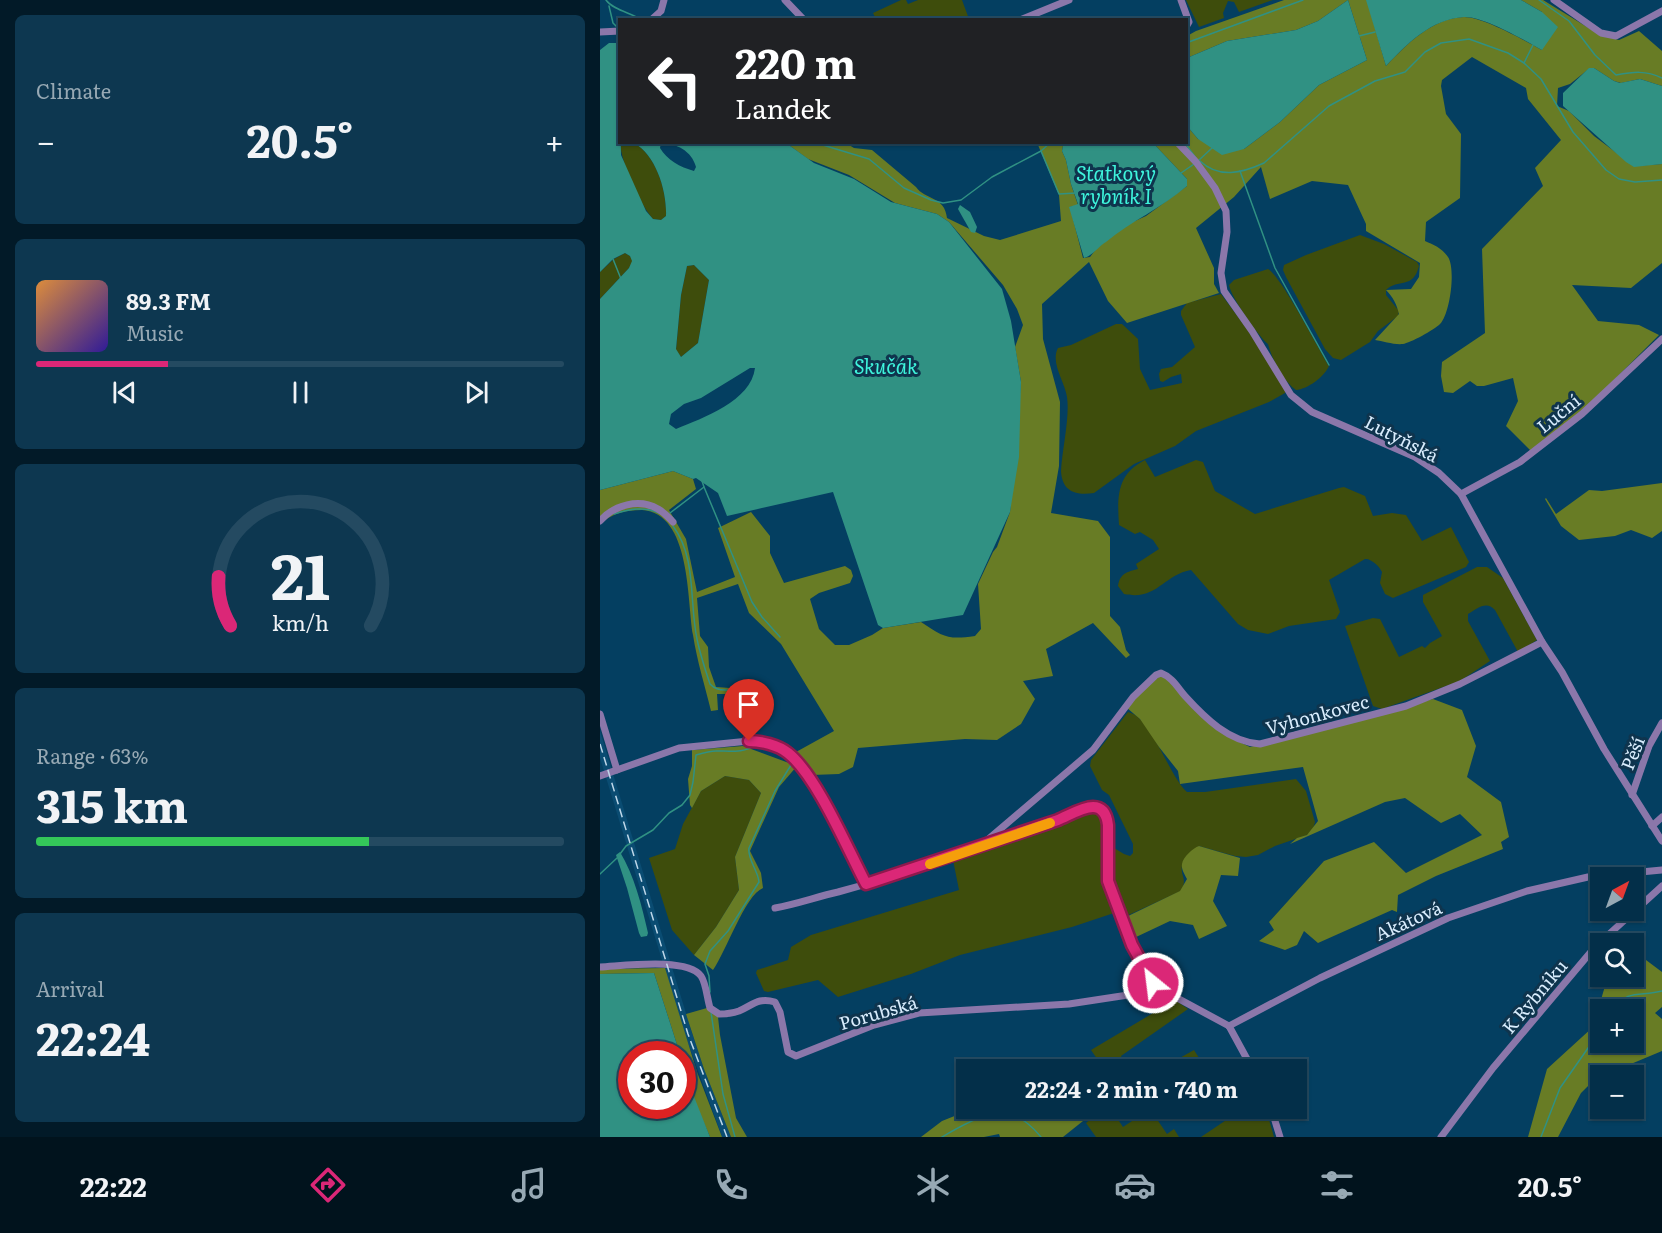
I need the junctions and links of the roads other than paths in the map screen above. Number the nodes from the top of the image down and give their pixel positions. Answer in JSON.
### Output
{"nodes":[{"id":1,"x":664,"y":0,"type":"edge"},
{"id":2,"x":785,"y":0,"type":"edge"},
{"id":3,"x":1069,"y":0,"type":"edge"},
{"id":4,"x":1181,"y":0,"type":"edge"},
{"id":5,"x":1554,"y":0,"type":"edge"},
{"id":6,"x":1662,"y":11,"type":"edge"},
{"id":7,"x":653,"y":18,"type":"edge"},
{"id":8,"x":802,"y":18,"type":"edge"},
{"id":9,"x":1025,"y":18,"type":"edge"},
{"id":10,"x":1188,"y":18,"type":"edge"},
{"id":11,"x":618,"y":31,"type":"edge"},
{"id":12,"x":600,"y":32,"type":"edge"},
{"id":13,"x":1179,"y":144,"type":"edge"},
{"id":14,"x":1662,"y":339,"type":"edge"},
{"id":15,"x":1461,"y":494,"type":"junction"},
{"id":16,"x":669,"y":518,"type":"dead end"},
{"id":17,"x":600,"y":521,"type":"edge"},
{"id":18,"x":1542,"y":642,"type":"junction"},
{"id":19,"x":600,"y":714,"type":"edge"},
{"id":20,"x":1662,"y":723,"type":"edge"},
{"id":21,"x":617,"y":770,"type":"junction"},
{"id":22,"x":600,"y":776,"type":"edge"},
{"id":23,"x":1632,"y":795,"type":"junction"},
{"id":24,"x":1662,"y":817,"type":"edge"},
{"id":25,"x":1652,"y":826,"type":"junction"},
{"id":26,"x":1662,"y":841,"type":"edge"},
{"id":27,"x":978,"y":848,"type":"junction"},
{"id":28,"x":1662,"y":870,"type":"edge"},
{"id":29,"x":866,"y":884,"type":"junction"},
{"id":30,"x":1662,"y":886,"type":"edge"},
{"id":31,"x":775,"y":908,"type":"dead end"},
{"id":32,"x":600,"y":966,"type":"edge"},
{"id":33,"x":1155,"y":986,"type":"junction"},
{"id":34,"x":1229,"y":1026,"type":"junction"},
{"id":35,"x":1247,"y":1059,"type":"edge"},
{"id":36,"x":1274,"y":1119,"type":"edge"},
{"id":37,"x":1280,"y":1137,"type":"edge"},
{"id":38,"x":1441,"y":1137,"type":"edge"}],
"edges":[{"from":1,"to":7,"type":"street"},
{"from":2,"to":8,"type":"street"},
{"from":3,"to":9,"type":"street"},
{"from":4,"to":10,"type":"street"},
{"from":5,"to":6,"type":"street"},
{"from":11,"to":12,"type":"street"},
{"from":13,"to":15,"type":"street","name":"Lutyňská"},
{"from":14,"to":15,"type":"street","name":"Luční"},
{"from":15,"to":18,"type":"street","name":"Lutyňská"},
{"from":16,"to":17,"type":"street"},
{"from":18,"to":23,"type":"street","name":"Lutyňská"},
{"from":18,"to":27,"type":"street","name":"Vyhonkovec"},
{"from":19,"to":21,"type":"street"},
{"from":20,"to":23,"type":"street","name":"Pěší"},
{"from":21,"to":22,"type":"street"},
{"from":21,"to":29,"type":"street"},
{"from":23,"to":25,"type":"street","name":"Lutyňská"},
{"from":24,"to":25,"type":"street"},
{"from":25,"to":26,"type":"street","name":"Lutyňská"},
{"from":27,"to":29,"type":"street","name":"Vyhonkovec"},
{"from":27,"to":33,"type":"street"},
{"from":28,"to":34,"type":"street","name":"Akátová"},
{"from":29,"to":31,"type":"street","name":"Vyhonkovec"},
{"from":30,"to":38,"type":"street","name":"K Rybníku"},
{"from":32,"to":33,"type":"street","name":"Porubská"},
{"from":33,"to":34,"type":"street"},
{"from":34,"to":35,"type":"street"},
{"from":36,"to":37,"type":"street"}]}
